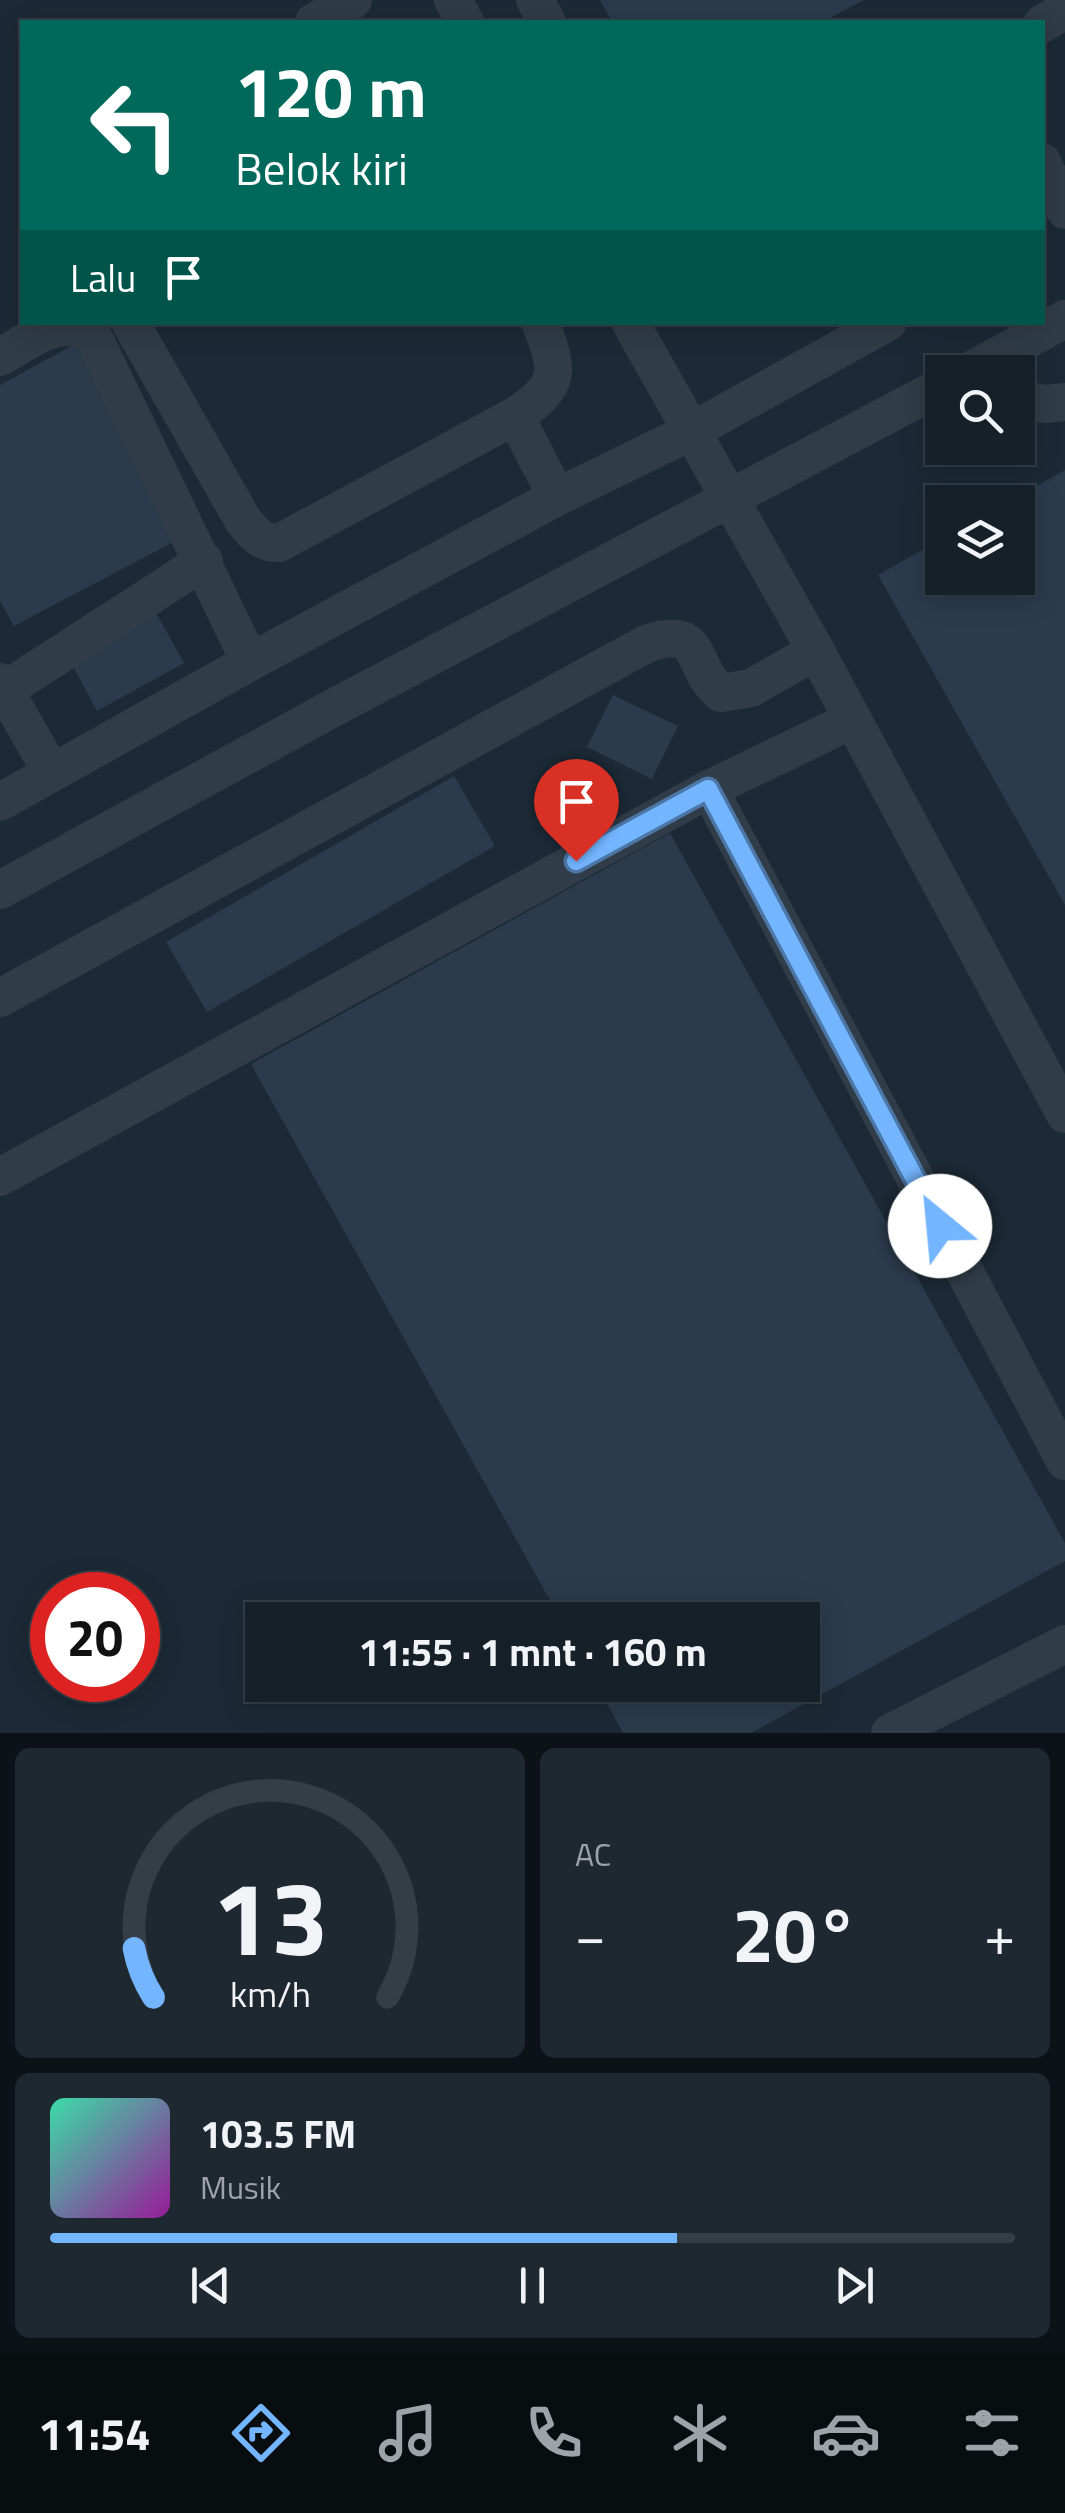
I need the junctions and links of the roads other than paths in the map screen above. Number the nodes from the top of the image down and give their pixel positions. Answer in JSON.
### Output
{"nodes":[{"id":1,"x":353,"y":0,"type":"edge"},
{"id":2,"x":318,"y":20,"type":"edge"},
{"id":3,"x":1045,"y":168,"type":"edge"},
{"id":4,"x":1065,"y":210,"type":"edge"},
{"id":5,"x":1065,"y":319,"type":"edge"},
{"id":6,"x":132,"y":325,"type":"edge"},
{"id":7,"x":541,"y":325,"type":"edge"},
{"id":8,"x":632,"y":325,"type":"edge"},
{"id":9,"x":883,"y":325,"type":"edge"},
{"id":10,"x":1006,"y":355,"type":"edge"},
{"id":11,"x":0,"y":356,"type":"edge"},
{"id":12,"x":925,"y":395,"type":"edge"},
{"id":13,"x":1035,"y":402,"type":"edge"},
{"id":14,"x":1065,"y":402,"type":"edge"},
{"id":15,"x":515,"y":416,"type":"junction"},
{"id":16,"x":690,"y":432,"type":"junction"},
{"id":17,"x":556,"y":497,"type":"junction"},
{"id":18,"x":728,"y":499,"type":"junction"},
{"id":19,"x":204,"y":560,"type":"junction"},
{"id":20,"x":816,"y":652,"type":"junction"},
{"id":21,"x":250,"y":662,"type":"junction"},
{"id":22,"x":2,"y":686,"type":"edge"},
{"id":23,"x":852,"y":720,"type":"junction"},
{"id":24,"x":52,"y":773,"type":"junction"},
{"id":25,"x":708,"y":789,"type":"junction"},
{"id":26,"x":0,"y":802,"type":"edge"},
{"id":27,"x":0,"y":890,"type":"edge"},
{"id":28,"x":0,"y":998,"type":"edge"},
{"id":29,"x":1065,"y":1114,"type":"edge"},
{"id":30,"x":0,"y":1178,"type":"edge"},
{"id":31,"x":1065,"y":1460,"type":"edge"},
{"id":32,"x":1065,"y":1644,"type":"edge"},
{"id":33,"x":890,"y":1733,"type":"edge"}],
"edges":[{"from":1,"to":2,"type":"lane"},
{"from":3,"to":4,"type":"lane"},
{"from":5,"to":10,"type":"lane"},
{"from":6,"to":15,"type":"lane"},
{"from":7,"to":15,"type":"lane"},
{"from":8,"to":16,"type":"lane"},
{"from":9,"to":16,"type":"lane"},
{"from":11,"to":19,"type":"lane"},
{"from":12,"to":18,"type":"lane"},
{"from":13,"to":14,"type":"lane"},
{"from":15,"to":17,"type":"lane"},
{"from":16,"to":17,"type":"lane"},
{"from":16,"to":18,"type":"lane"},
{"from":17,"to":21,"type":"lane"},
{"from":18,"to":20,"type":"lane"},
{"from":18,"to":27,"type":"lane"},
{"from":19,"to":21,"type":"lane"},
{"from":19,"to":22,"type":"lane"},
{"from":20,"to":23,"type":"lane"},
{"from":20,"to":28,"type":"lane"},
{"from":21,"to":24,"type":"lane"},
{"from":22,"to":24,"type":"lane"},
{"from":23,"to":25,"type":"lane"},
{"from":23,"to":29,"type":"lane"},
{"from":24,"to":26,"type":"lane"},
{"from":25,"to":30,"type":"lane"},
{"from":25,"to":31,"type":"lane"},
{"from":32,"to":33,"type":"lane"}]}
